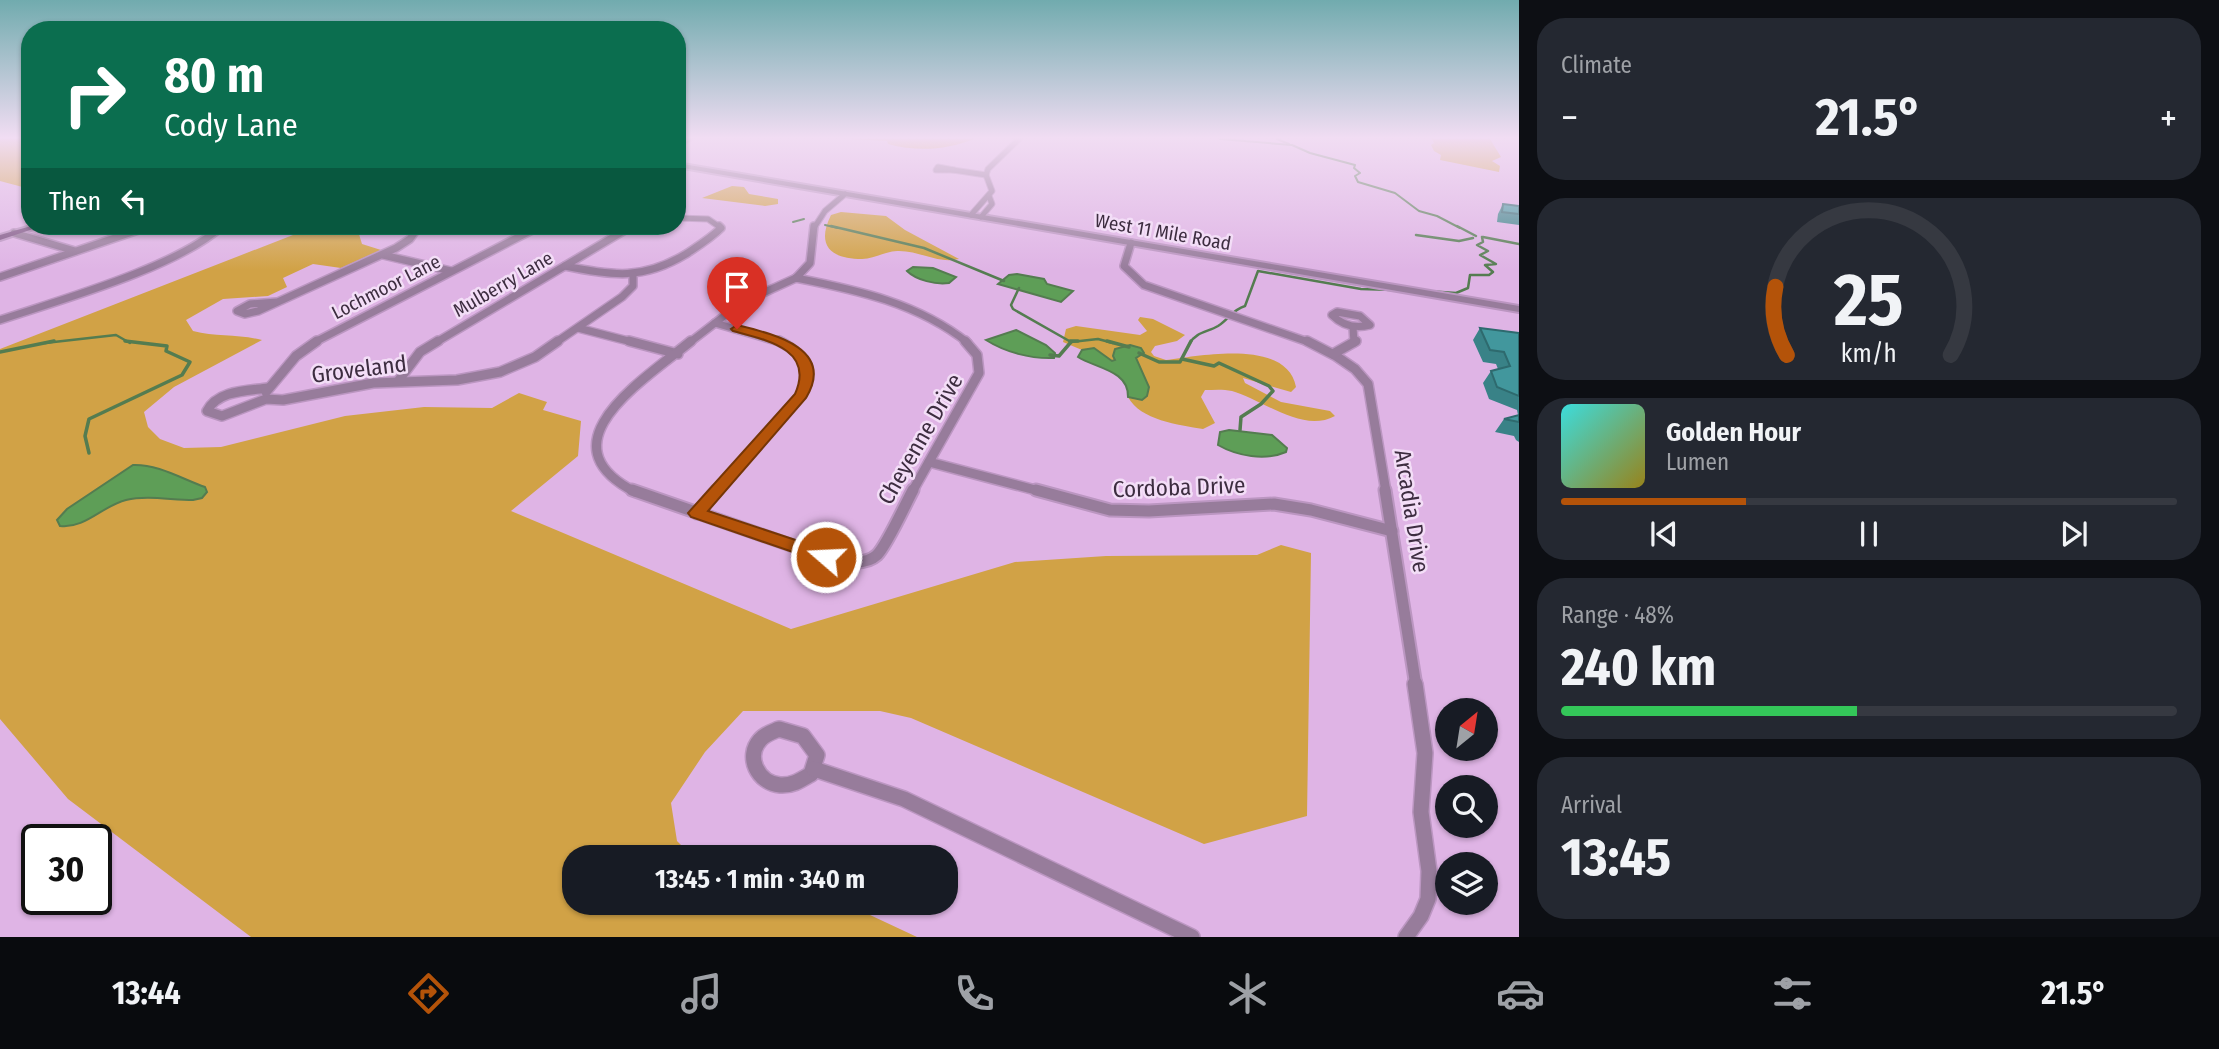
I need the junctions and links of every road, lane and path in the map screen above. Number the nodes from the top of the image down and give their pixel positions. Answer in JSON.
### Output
{"nodes":[{"id":1,"x":780,"y":183,"type":"edge"},
{"id":2,"x":990,"y":183,"type":"edge"},
{"id":3,"x":845,"y":194,"type":"junction"},
{"id":4,"x":989,"y":196,"type":"junction"},
{"id":5,"x":971,"y":215,"type":"junction"},
{"id":6,"x":981,"y":217,"type":"junction"},
{"id":7,"x":686,"y":218,"type":"edge"},
{"id":8,"x":21,"y":231,"type":"edge"},
{"id":9,"x":14,"y":233,"type":"junction"},
{"id":10,"x":123,"y":235,"type":"edge"},
{"id":11,"x":212,"y":235,"type":"edge"},
{"id":12,"x":412,"y":235,"type":"edge"},
{"id":13,"x":523,"y":235,"type":"edge"},
{"id":14,"x":617,"y":235,"type":"edge"},
{"id":15,"x":0,"y":238,"type":"edge"},
{"id":16,"x":1130,"y":243,"type":"junction"},
{"id":17,"x":76,"y":251,"type":"junction"},
{"id":18,"x":382,"y":254,"type":"junction"},
{"id":19,"x":565,"y":266,"type":"junction"},
{"id":20,"x":451,"y":271,"type":"junction"},
{"id":21,"x":633,"y":275,"type":"junction"},
{"id":22,"x":0,"y":277,"type":"edge"},
{"id":23,"x":796,"y":278,"type":"junction"},
{"id":24,"x":277,"y":302,"type":"dead end"},
{"id":25,"x":1519,"y":309,"type":"edge"},
{"id":26,"x":0,"y":320,"type":"edge"},
{"id":27,"x":715,"y":323,"type":"junction"},
{"id":28,"x":1353,"y":327,"type":"dead end"},
{"id":29,"x":578,"y":328,"type":"junction"},
{"id":30,"x":678,"y":354,"type":"junction"},
{"id":31,"x":1334,"y":354,"type":"junction"},
{"id":32,"x":399,"y":380,"type":"junction"},
{"id":33,"x":268,"y":393,"type":"junction"},
{"id":34,"x":929,"y":462,"type":"junction"},
{"id":35,"x":697,"y":513,"type":"junction"},
{"id":36,"x":1392,"y":531,"type":"junction"},
{"id":37,"x":814,"y":769,"type":"junction"},
{"id":38,"x":1192,"y":937,"type":"edge"},
{"id":39,"x":1406,"y":937,"type":"edge"}],
"edges":[{"from":1,"to":3,"type":"street","name":"West 11 Mile Road"},
{"from":2,"to":4,"type":"street"},
{"from":3,"to":5,"type":"street","name":"West 11 Mile Road"},
{"from":3,"to":23,"type":"street"},
{"from":4,"to":5,"type":"street"},
{"from":4,"to":6,"type":"street"},
{"from":5,"to":6,"type":"street","name":"West 11 Mile Road"},
{"from":6,"to":16,"type":"street","name":"West 11 Mile Road"},
{"from":7,"to":21,"type":"street"},
{"from":8,"to":9,"type":"main road"},
{"from":9,"to":15,"type":"main road"},
{"from":9,"to":17,"type":"street"},
{"from":10,"to":17,"type":"street"},
{"from":11,"to":26,"type":"street"},
{"from":12,"to":18,"type":"street"},
{"from":13,"to":20,"type":"street","name":"Lochmoor Lane"},
{"from":14,"to":19,"type":"street","name":"Mulberry Lane"},
{"from":16,"to":25,"type":"street","name":"West 11 Mile Road"},
{"from":16,"to":31,"type":"street","name":"Arcadia Drive"},
{"from":17,"to":22,"type":"street"},
{"from":18,"to":20,"type":"street"},
{"from":18,"to":24,"type":"street"},
{"from":19,"to":21,"type":"street"},
{"from":19,"to":32,"type":"street","name":"Mulberry Lane"},
{"from":20,"to":33,"type":"street","name":"Lochmoor Lane"},
{"from":21,"to":29,"type":"street","name":"Groveland"},
{"from":23,"to":27,"type":"street"},
{"from":23,"to":34,"type":"street","name":"Cheyenne Drive"},
{"from":27,"to":30,"type":"street"},
{"from":27,"to":35,"type":"street"},
{"from":28,"to":31,"type":"street"},
{"from":29,"to":30,"type":"street"},
{"from":29,"to":32,"type":"street","name":"Groveland"},
{"from":30,"to":35,"type":"street"},
{"from":31,"to":36,"type":"street","name":"Arcadia Drive"},
{"from":32,"to":33,"type":"street","name":"Groveland"},
{"from":33,"to":33,"type":"street","name":"Groveland"},
{"from":34,"to":35,"type":"street","name":"Cheyenne Drive"},
{"from":34,"to":36,"type":"street","name":"Cordoba Drive"},
{"from":36,"to":39,"type":"street","name":"Arcadia Drive"},
{"from":37,"to":37,"type":"street"},
{"from":37,"to":38,"type":"street"}]}
